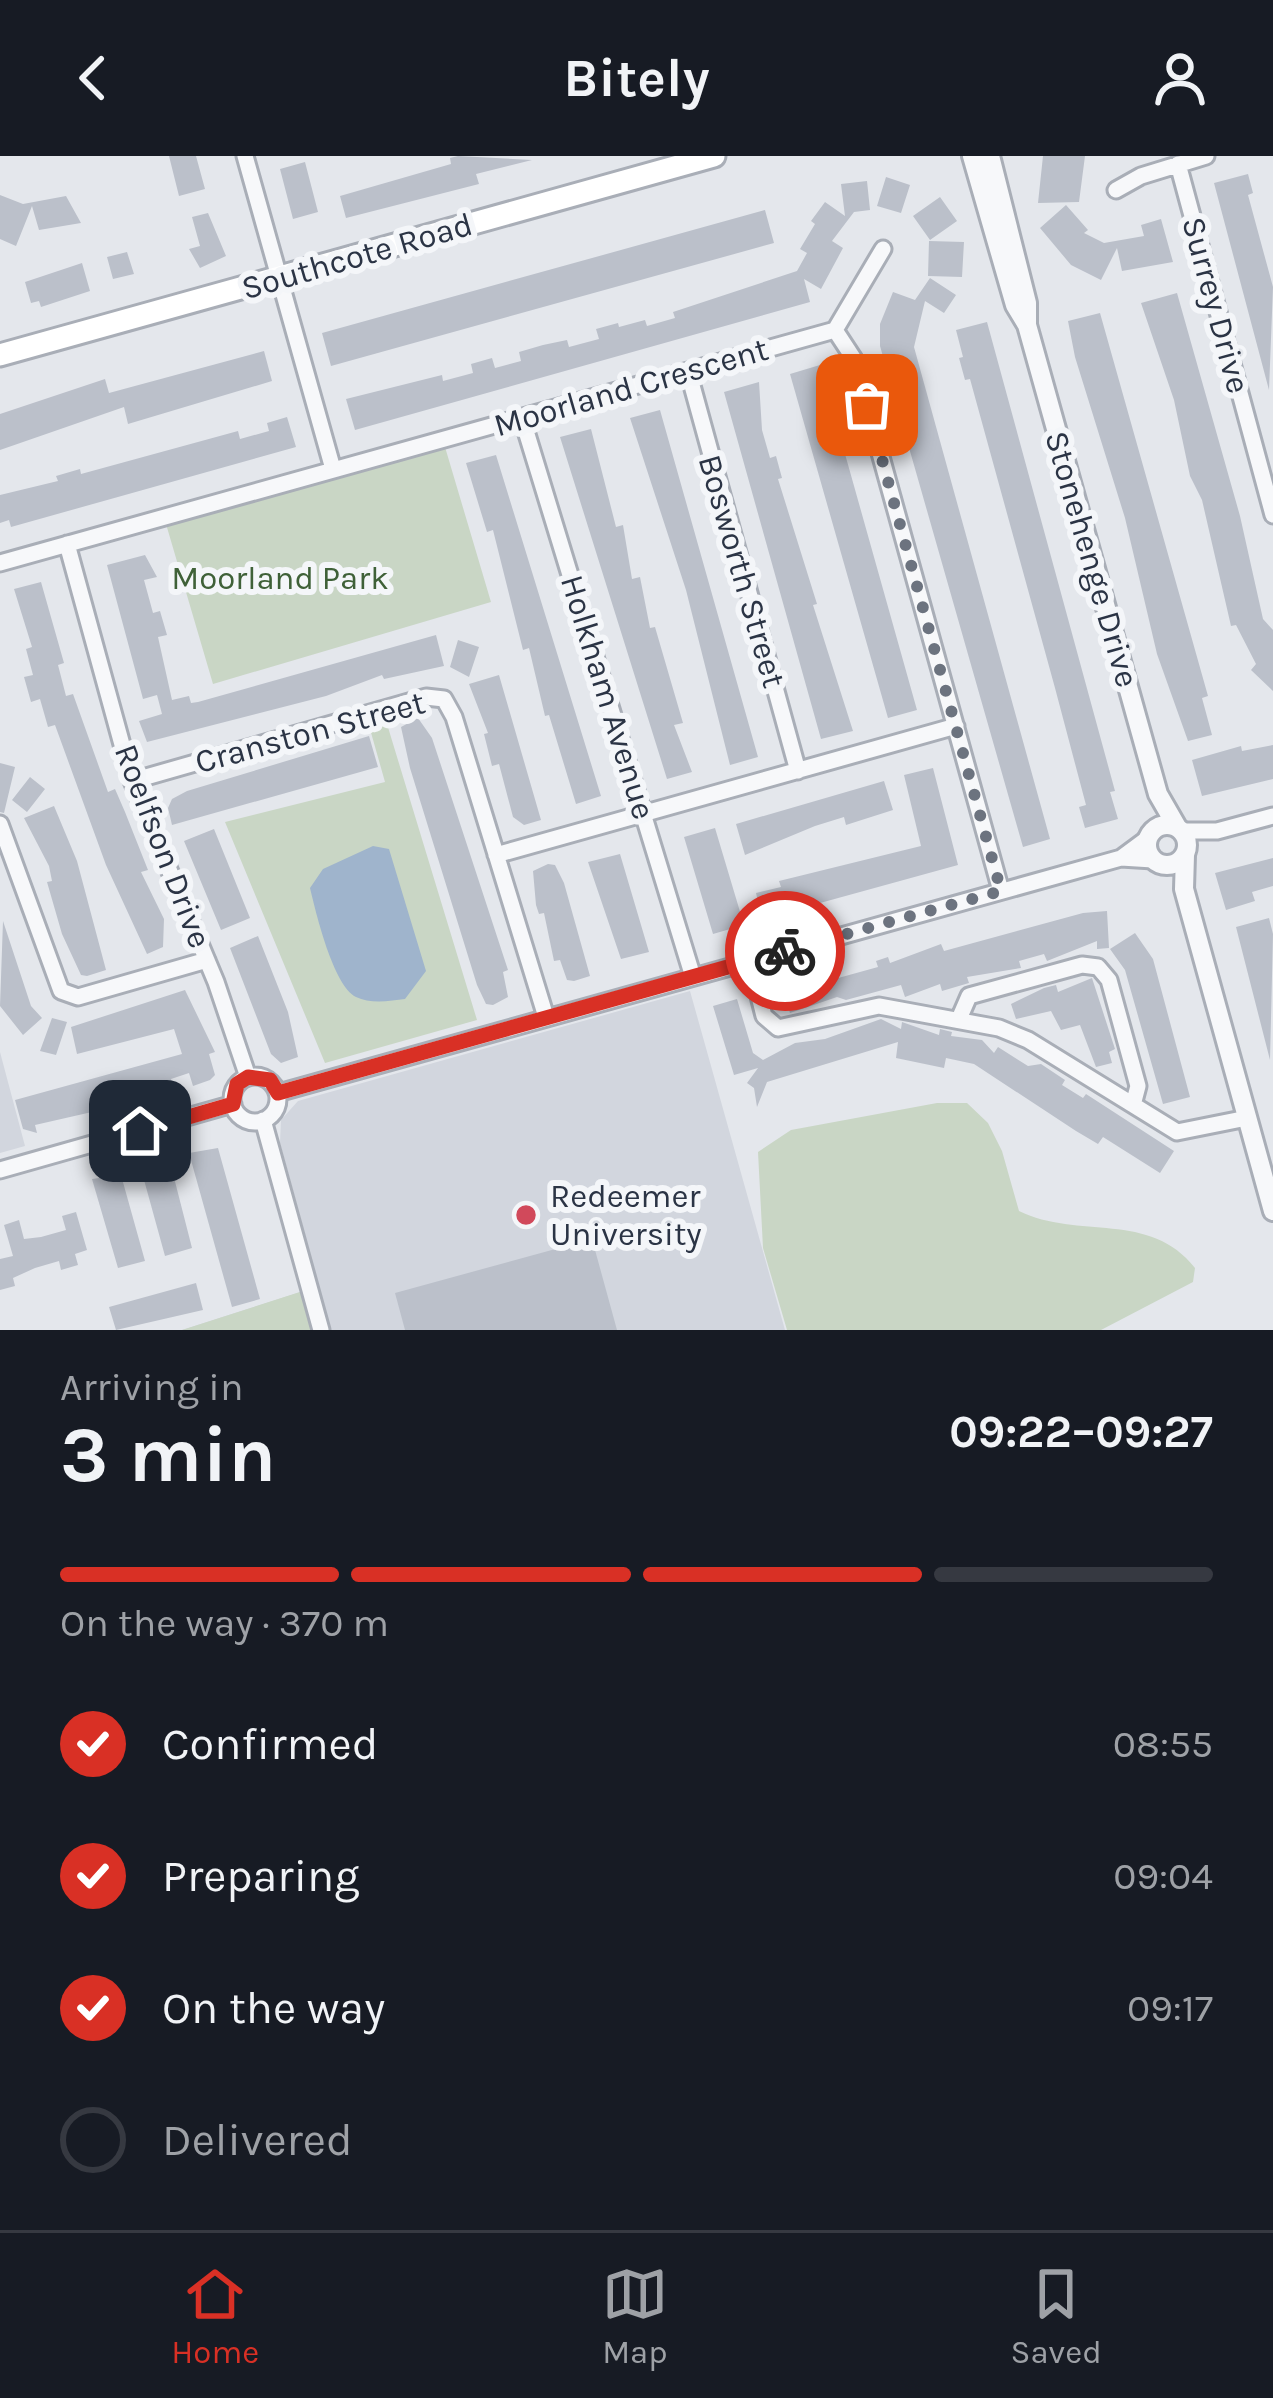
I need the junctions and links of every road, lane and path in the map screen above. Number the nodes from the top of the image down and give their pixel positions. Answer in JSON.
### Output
{"nodes":[{"id":1,"x":245,"y":156,"type":"edge"},
{"id":2,"x":714,"y":156,"type":"edge"},
{"id":3,"x":972,"y":156,"type":"edge"},
{"id":4,"x":990,"y":156,"type":"edge"},
{"id":5,"x":1206,"y":156,"type":"edge"},
{"id":6,"x":1178,"y":164,"type":"junction"},
{"id":7,"x":641,"y":166,"type":"edge"},
{"id":8,"x":1116,"y":190,"type":"dead end"},
{"id":9,"x":883,"y":249,"type":"dead end"},
{"id":10,"x":279,"y":276,"type":"junction"},
{"id":11,"x":1027,"y":325,"type":"junction"},
{"id":12,"x":835,"y":330,"type":"junction"},
{"id":13,"x":0,"y":355,"type":"edge"},
{"id":14,"x":688,"y":371,"type":"junction"},
{"id":15,"x":522,"y":418,"type":"junction"},
{"id":16,"x":333,"y":470,"type":"junction"},
{"id":17,"x":1273,"y":515,"type":"edge"},
{"id":18,"x":67,"y":544,"type":"junction"},
{"id":19,"x":0,"y":562,"type":"edge"},
{"id":20,"x":956,"y":726,"type":"junction"},
{"id":21,"x":798,"y":771,"type":"junction"},
{"id":22,"x":132,"y":781,"type":"junction"},
{"id":23,"x":1158,"y":794,"type":"junction"},
{"id":24,"x":643,"y":814,"type":"junction"},
{"id":25,"x":1273,"y":816,"type":"edge"},
{"id":26,"x":0,"y":824,"type":"edge"},
{"id":27,"x":1150,"y":836,"type":"junction"},
{"id":28,"x":1182,"y":840,"type":"junction"},
{"id":29,"x":496,"y":855,"type":"junction"},
{"id":30,"x":1121,"y":858,"type":"junction"},
{"id":31,"x":1157,"y":862,"type":"junction"},
{"id":32,"x":1184,"y":889,"type":"junction"},
{"id":33,"x":1001,"y":891,"type":"junction"},
{"id":34,"x":207,"y":960,"type":"junction"},
{"id":35,"x":750,"y":961,"type":"junction"},
{"id":36,"x":693,"y":977,"type":"junction"},
{"id":37,"x":546,"y":1017,"type":"junction"},
{"id":38,"x":959,"y":1019,"type":"junction"},
{"id":39,"x":248,"y":1077,"type":"junction"},
{"id":40,"x":278,"y":1093,"type":"junction"},
{"id":41,"x":233,"y":1104,"type":"junction"},
{"id":42,"x":1132,"y":1105,"type":"junction"},
{"id":43,"x":1247,"y":1118,"type":"junction"},
{"id":44,"x":263,"y":1120,"type":"junction"},
{"id":45,"x":0,"y":1170,"type":"edge"},
{"id":46,"x":1273,"y":1211,"type":"edge"},
{"id":47,"x":322,"y":1330,"type":"edge"}],
"edges":[{"from":1,"to":10,"type":"street"},
{"from":2,"to":7,"type":"main road","name":"Southcote Road"},
{"from":3,"to":11,"type":"street","name":"Stonehenge Drive"},
{"from":4,"to":11,"type":"street","name":"Stonehenge Drive"},
{"from":5,"to":6,"type":"street"},
{"from":6,"to":8,"type":"street"},
{"from":6,"to":17,"type":"street","name":"Surrey Drive"},
{"from":7,"to":10,"type":"main road","name":"Southcote Road"},
{"from":9,"to":12,"type":"street"},
{"from":10,"to":13,"type":"main road","name":"Southcote Road"},
{"from":10,"to":16,"type":"street"},
{"from":11,"to":23,"type":"street","name":"Stonehenge Drive"},
{"from":12,"to":14,"type":"street","name":"Moorland Crescent"},
{"from":12,"to":20,"type":"street"},
{"from":14,"to":15,"type":"street","name":"Moorland Crescent"},
{"from":14,"to":21,"type":"street","name":"Bosworth Street"},
{"from":15,"to":16,"type":"street","name":"Moorland Crescent"},
{"from":15,"to":24,"type":"street","name":"Holkham Avenue"},
{"from":16,"to":18,"type":"street","name":"Moorland Crescent"},
{"from":18,"to":19,"type":"street","name":"Moorland Crescent"},
{"from":18,"to":22,"type":"street","name":"Roelfson Drive"},
{"from":20,"to":21,"type":"street"},
{"from":20,"to":33,"type":"street"},
{"from":21,"to":24,"type":"street"},
{"from":22,"to":29,"type":"street","name":"Cranston Street"},
{"from":22,"to":34,"type":"street","name":"Roelfson Drive"},
{"from":23,"to":27,"type":"street","name":"Stonehenge Drive"},
{"from":23,"to":28,"type":"street","name":"Stonehenge Drive"},
{"from":24,"to":29,"type":"street"},
{"from":24,"to":36,"type":"street","name":"Holkham Avenue"},
{"from":25,"to":28,"type":"street"},
{"from":26,"to":34,"type":"street"},
{"from":27,"to":28,"type":"street"},
{"from":27,"to":30,"type":"street"},
{"from":27,"to":31,"type":"street"},
{"from":28,"to":31,"type":"street"},
{"from":28,"to":32,"type":"street"},
{"from":29,"to":37,"type":"street","name":"Cranston Street"},
{"from":30,"to":31,"type":"street"},
{"from":30,"to":33,"type":"street"},
{"from":31,"to":32,"type":"street"},
{"from":32,"to":43,"type":"street"},
{"from":33,"to":35,"type":"street"},
{"from":34,"to":39,"type":"street","name":"Roelfson Drive"},
{"from":35,"to":36,"type":"street"},
{"from":35,"to":38,"type":"street"},
{"from":36,"to":37,"type":"street"},
{"from":37,"to":40,"type":"street"},
{"from":38,"to":42,"type":"street"},
{"from":38,"to":42,"type":"street"},
{"from":39,"to":40,"type":"street"},
{"from":39,"to":41,"type":"street"},
{"from":40,"to":44,"type":"street"},
{"from":41,"to":44,"type":"street"},
{"from":41,"to":45,"type":"street"},
{"from":42,"to":43,"type":"street"},
{"from":43,"to":46,"type":"street"},
{"from":44,"to":47,"type":"street"}]}
